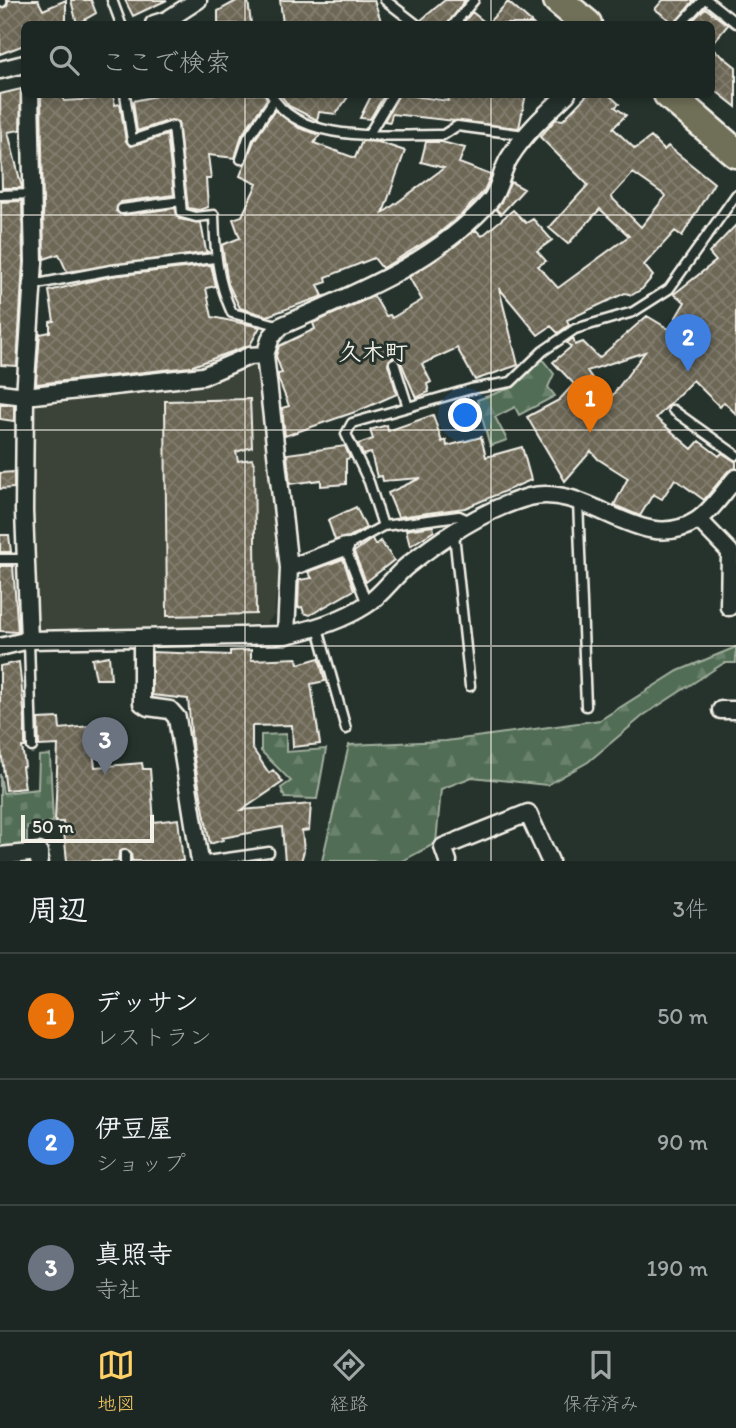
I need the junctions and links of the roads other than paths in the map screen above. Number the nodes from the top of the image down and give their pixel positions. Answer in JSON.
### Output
{"nodes":[{"id":1,"x":112,"y":0,"type":"edge"},
{"id":2,"x":198,"y":0,"type":"edge"},
{"id":3,"x":385,"y":0,"type":"edge"},
{"id":4,"x":474,"y":0,"type":"edge"},
{"id":5,"x":558,"y":0,"type":"edge"},
{"id":6,"x":705,"y":0,"type":"edge"},
{"id":7,"x":120,"y":21,"type":"edge"},
{"id":8,"x":178,"y":21,"type":"edge"},
{"id":9,"x":412,"y":21,"type":"edge"},
{"id":10,"x":456,"y":21,"type":"edge"},
{"id":11,"x":583,"y":21,"type":"edge"},
{"id":12,"x":684,"y":21,"type":"edge"},
{"id":13,"x":736,"y":23,"type":"edge"},
{"id":14,"x":21,"y":65,"type":"edge"},
{"id":15,"x":0,"y":70,"type":"edge"},
{"id":16,"x":30,"y":98,"type":"edge"},
{"id":17,"x":126,"y":98,"type":"edge"},
{"id":18,"x":272,"y":98,"type":"edge"},
{"id":19,"x":274,"y":98,"type":"edge"},
{"id":20,"x":391,"y":98,"type":"edge"},
{"id":21,"x":561,"y":98,"type":"edge"},
{"id":22,"x":673,"y":98,"type":"edge"},
{"id":23,"x":369,"y":134,"type":"junction"},
{"id":24,"x":525,"y":135,"type":"junction"},
{"id":25,"x":736,"y":153,"type":"edge"},
{"id":26,"x":241,"y":159,"type":"dead end"},
{"id":27,"x":33,"y":194,"type":"junction"},
{"id":28,"x":0,"y":195,"type":"edge"},
{"id":29,"x":736,"y":195,"type":"edge"},
{"id":30,"x":181,"y":201,"type":"junction"},
{"id":31,"x":122,"y":209,"type":"dead end"},
{"id":32,"x":215,"y":258,"type":"junction"},
{"id":33,"x":32,"y":285,"type":"junction"},
{"id":34,"x":281,"y":326,"type":"junction"},
{"id":35,"x":265,"y":355,"type":"junction"},
{"id":36,"x":394,"y":363,"type":"dead end"},
{"id":37,"x":0,"y":393,"type":"edge"},
{"id":38,"x":25,"y":396,"type":"junction"},
{"id":39,"x":408,"y":407,"type":"junction"},
{"id":40,"x":673,"y":410,"type":"dead end"},
{"id":41,"x":736,"y":454,"type":"edge"},
{"id":42,"x":736,"y":478,"type":"edge"},
{"id":43,"x":578,"y":502,"type":"junction"},
{"id":44,"x":699,"y":520,"type":"junction"},
{"id":45,"x":472,"y":522,"type":"junction"},
{"id":46,"x":383,"y":526,"type":"junction"},
{"id":47,"x":454,"y":534,"type":"junction"},
{"id":48,"x":345,"y":547,"type":"junction"},
{"id":49,"x":0,"y":559,"type":"edge"},
{"id":50,"x":26,"y":559,"type":"junction"},
{"id":51,"x":289,"y":568,"type":"junction"},
{"id":52,"x":367,"y":605,"type":"junction"},
{"id":53,"x":729,"y":607,"type":"dead end"},
{"id":54,"x":317,"y":628,"type":"junction"},
{"id":55,"x":286,"y":635,"type":"junction"},
{"id":56,"x":142,"y":639,"type":"junction"},
{"id":57,"x":29,"y":640,"type":"junction"},
{"id":58,"x":0,"y":647,"type":"edge"},
{"id":59,"x":470,"y":686,"type":"dead end"},
{"id":60,"x":586,"y":706,"type":"dead end"},
{"id":61,"x":346,"y":729,"type":"dead end"},
{"id":62,"x":32,"y":747,"type":"dead end"},
{"id":63,"x":269,"y":852,"type":"dead end"},
{"id":64,"x":0,"y":856,"type":"edge"},
{"id":65,"x":39,"y":861,"type":"edge"},
{"id":66,"x":200,"y":861,"type":"edge"},
{"id":67,"x":206,"y":861,"type":"edge"},
{"id":68,"x":448,"y":861,"type":"edge"},
{"id":69,"x":550,"y":861,"type":"edge"}],
"edges":[{"from":1,"to":7,"type":"lane"},
{"from":2,"to":8,"type":"street"},
{"from":3,"to":9,"type":"lane"},
{"from":4,"to":10,"type":"lane"},
{"from":5,"to":11,"type":"highway"},
{"from":6,"to":12,"type":"lane"},
{"from":6,"to":13,"type":"lane"},
{"from":14,"to":15,"type":"street"},
{"from":16,"to":27,"type":"street"},
{"from":17,"to":30,"type":"lane"},
{"from":18,"to":26,"type":"lane"},
{"from":19,"to":23,"type":"lane"},
{"from":20,"to":23,"type":"lane"},
{"from":21,"to":24,"type":"street"},
{"from":22,"to":25,"type":"highway"},
{"from":23,"to":24,"type":"lane"},
{"from":24,"to":34,"type":"street"},
{"from":27,"to":28,"type":"lane"},
{"from":27,"to":33,"type":"street"},
{"from":29,"to":39,"type":"lane"},
{"from":30,"to":31,"type":"lane"},
{"from":30,"to":32,"type":"lane"},
{"from":32,"to":33,"type":"lane"},
{"from":32,"to":34,"type":"lane"},
{"from":33,"to":38,"type":"street"},
{"from":34,"to":35,"type":"street"},
{"from":35,"to":38,"type":"street"},
{"from":35,"to":51,"type":"street"},
{"from":36,"to":39,"type":"lane"},
{"from":37,"to":38,"type":"street"},
{"from":38,"to":50,"type":"street"},
{"from":39,"to":46,"type":"lane"},
{"from":40,"to":41,"type":"lane"},
{"from":42,"to":44,"type":"street"},
{"from":43,"to":44,"type":"street"},
{"from":43,"to":45,"type":"street"},
{"from":43,"to":60,"type":"lane"},
{"from":44,"to":53,"type":"street"},
{"from":45,"to":46,"type":"lane"},
{"from":45,"to":47,"type":"street"},
{"from":46,"to":48,"type":"lane"},
{"from":47,"to":52,"type":"street"},
{"from":47,"to":59,"type":"lane"},
{"from":48,"to":51,"type":"street"},
{"from":48,"to":52,"type":"lane"},
{"from":49,"to":50,"type":"lane"},
{"from":50,"to":57,"type":"street"},
{"from":51,"to":55,"type":"street"},
{"from":52,"to":54,"type":"street"},
{"from":54,"to":55,"type":"street"},
{"from":54,"to":61,"type":"lane"},
{"from":55,"to":56,"type":"street"},
{"from":56,"to":57,"type":"street"},
{"from":56,"to":66,"type":"street"},
{"from":57,"to":58,"type":"street"},
{"from":57,"to":62,"type":"lane"},
{"from":63,"to":67,"type":"lane"},
{"from":64,"to":65,"type":"street"},
{"from":68,"to":69,"type":"street"}]}
